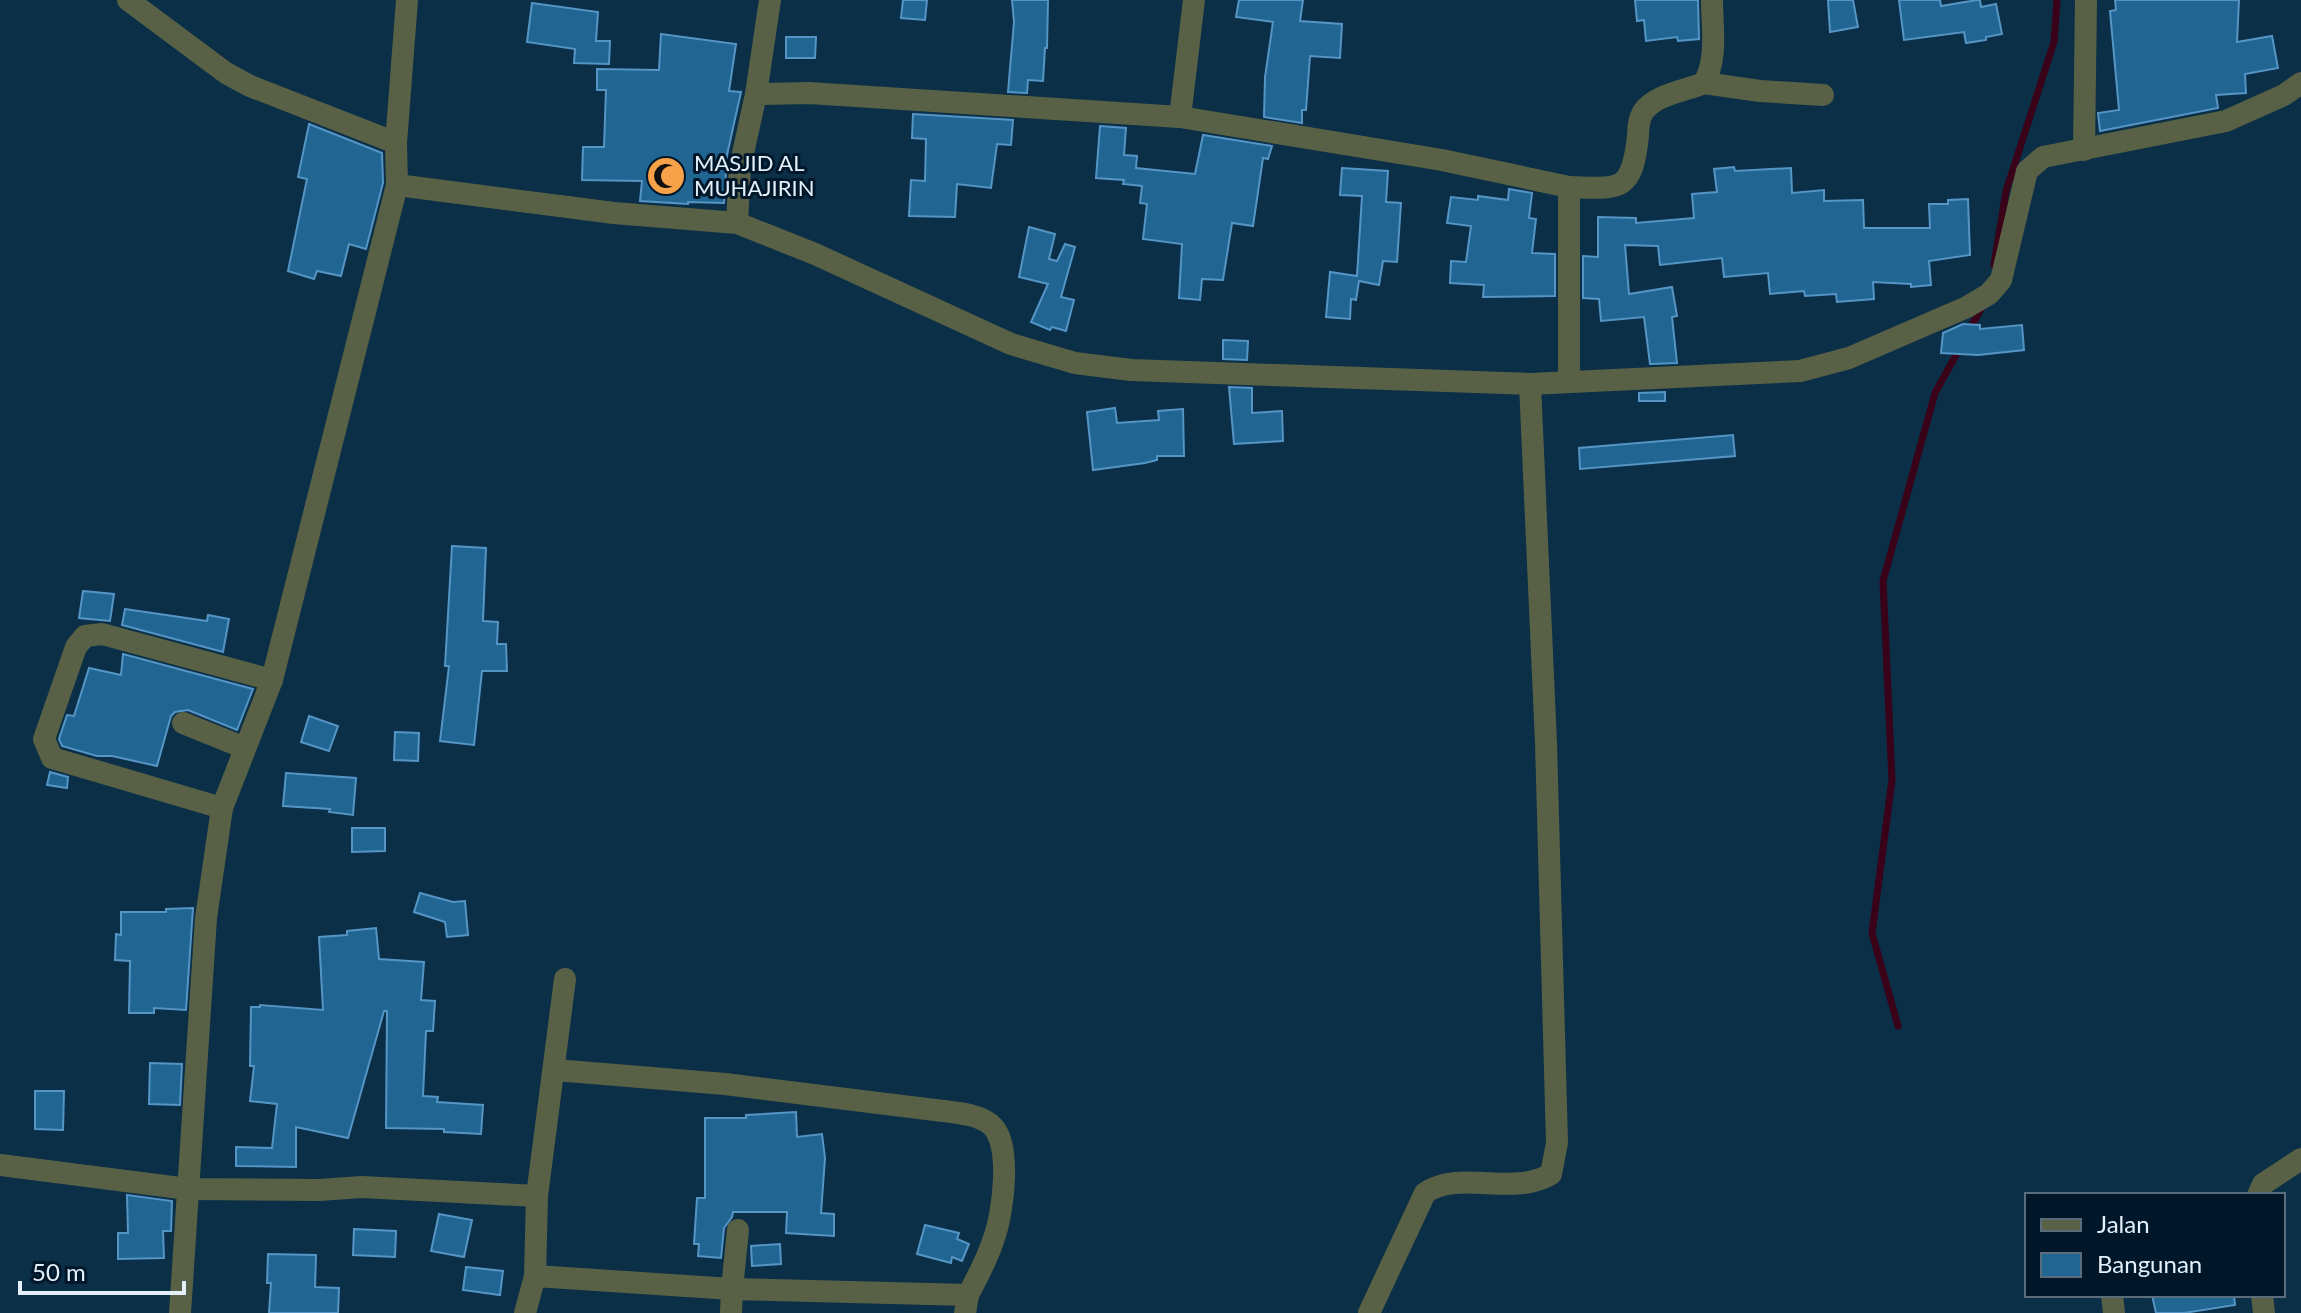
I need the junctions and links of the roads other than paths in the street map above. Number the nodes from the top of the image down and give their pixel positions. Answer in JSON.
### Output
{"nodes":[{"id":1,"x":128,"y":0,"type":"edge"},
{"id":2,"x":407,"y":0,"type":"edge"},
{"id":3,"x":770,"y":0,"type":"edge"},
{"id":4,"x":1194,"y":0,"type":"edge"},
{"id":5,"x":1712,"y":0,"type":"edge"},
{"id":6,"x":2086,"y":0,"type":"edge"},
{"id":7,"x":1704,"y":83,"type":"junction"},
{"id":8,"x":2301,"y":83,"type":"edge"},
{"id":9,"x":756,"y":94,"type":"junction"},
{"id":10,"x":1823,"y":95,"type":"dead end"},
{"id":11,"x":1180,"y":117,"type":"junction"},
{"id":12,"x":396,"y":143,"type":"junction"},
{"id":13,"x":2084,"y":150,"type":"junction"},
{"id":14,"x":397,"y":185,"type":"junction"},
{"id":15,"x":1569,"y":187,"type":"junction"},
{"id":16,"x":737,"y":223,"type":"junction"},
{"id":17,"x":1569,"y":381,"type":"junction"},
{"id":18,"x":1530,"y":384,"type":"junction"},
{"id":19,"x":272,"y":680,"type":"junction"},
{"id":20,"x":183,"y":723,"type":"dead end"},
{"id":21,"x":245,"y":748,"type":"junction"},
{"id":22,"x":222,"y":808,"type":"junction"},
{"id":23,"x":565,"y":979,"type":"dead end"},
{"id":24,"x":555,"y":1070,"type":"junction"},
{"id":25,"x":2301,"y":1159,"type":"edge"},
{"id":26,"x":0,"y":1165,"type":"edge"},
{"id":27,"x":188,"y":1189,"type":"junction"},
{"id":28,"x":2259,"y":1193,"type":"edge"},
{"id":29,"x":537,"y":1196,"type":"junction"},
{"id":30,"x":738,"y":1230,"type":"dead end"},
{"id":31,"x":535,"y":1276,"type":"junction"},
{"id":32,"x":732,"y":1289,"type":"junction"},
{"id":33,"x":966,"y":1304,"type":"edge"},
{"id":34,"x":180,"y":1313,"type":"edge"},
{"id":35,"x":525,"y":1313,"type":"edge"},
{"id":36,"x":731,"y":1313,"type":"edge"},
{"id":37,"x":1369,"y":1313,"type":"edge"}],
"edges":[{"from":1,"to":12,"type":"street"},
{"from":2,"to":12,"type":"street"},
{"from":3,"to":9,"type":"street"},
{"from":4,"to":11,"type":"street"},
{"from":5,"to":7,"type":"street"},
{"from":6,"to":13,"type":"street"},
{"from":7,"to":10,"type":"street"},
{"from":7,"to":15,"type":"street"},
{"from":8,"to":13,"type":"street"},
{"from":9,"to":11,"type":"street"},
{"from":9,"to":16,"type":"street"},
{"from":11,"to":15,"type":"street"},
{"from":12,"to":14,"type":"street"},
{"from":13,"to":17,"type":"street"},
{"from":14,"to":16,"type":"street"},
{"from":14,"to":19,"type":"street"},
{"from":15,"to":17,"type":"street"},
{"from":16,"to":18,"type":"street"},
{"from":17,"to":18,"type":"street"},
{"from":18,"to":37,"type":"street"},
{"from":19,"to":21,"type":"street"},
{"from":19,"to":22,"type":"street"},
{"from":20,"to":21,"type":"street"},
{"from":21,"to":22,"type":"street"},
{"from":22,"to":27,"type":"street"},
{"from":23,"to":24,"type":"street"},
{"from":24,"to":29,"type":"street"},
{"from":24,"to":33,"type":"street"},
{"from":25,"to":28,"type":"street"},
{"from":26,"to":27,"type":"street"},
{"from":27,"to":29,"type":"street"},
{"from":27,"to":34,"type":"street"},
{"from":29,"to":31,"type":"street"},
{"from":30,"to":32,"type":"street"},
{"from":31,"to":32,"type":"street"},
{"from":31,"to":35,"type":"street"},
{"from":32,"to":33,"type":"street"},
{"from":32,"to":36,"type":"street"}]}
